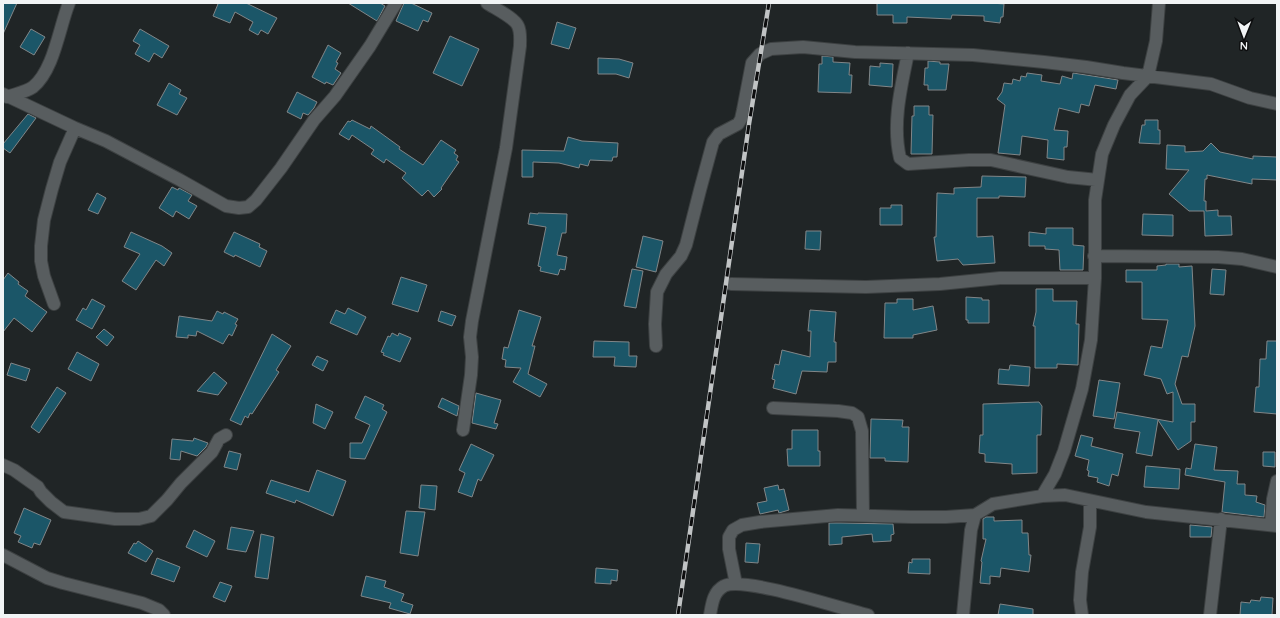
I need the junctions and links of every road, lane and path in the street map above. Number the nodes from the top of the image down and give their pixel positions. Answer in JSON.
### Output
{"nodes":[{"id":1,"x":69,"y":3,"type":"edge"},
{"id":2,"x":396,"y":3,"type":"edge"},
{"id":3,"x":486,"y":3,"type":"edge"},
{"id":4,"x":1159,"y":3,"type":"edge"},
{"id":5,"x":908,"y":53,"type":"junction"},
{"id":6,"x":1148,"y":76,"type":"junction"},
{"id":7,"x":5,"y":96,"type":"edge"},
{"id":8,"x":1277,"y":104,"type":"edge"},
{"id":9,"x":75,"y":128,"type":"junction"},
{"id":10,"x":1098,"y":180,"type":"junction"},
{"id":11,"x":1094,"y":256,"type":"junction"},
{"id":12,"x":1277,"y":267,"type":"edge"},
{"id":13,"x":1095,"y":278,"type":"junction"},
{"id":14,"x":731,"y":284,"type":"dead end"},
{"id":15,"x":54,"y":304,"type":"dead end"},
{"id":16,"x":656,"y":346,"type":"dead end"},
{"id":17,"x":773,"y":408,"type":"dead end"},
{"id":18,"x":463,"y":430,"type":"dead end"},
{"id":19,"x":226,"y":435,"type":"dead end"},
{"id":20,"x":3,"y":465,"type":"edge"},
{"id":21,"x":1277,"y":481,"type":"edge"},
{"id":22,"x":1042,"y":496,"type":"junction"},
{"id":23,"x":1090,"y":502,"type":"junction"},
{"id":24,"x":975,"y":515,"type":"junction"},
{"id":25,"x":864,"y":516,"type":"junction"},
{"id":26,"x":1221,"y":519,"type":"junction"},
{"id":27,"x":1274,"y":526,"type":"edge"},
{"id":28,"x":3,"y":555,"type":"edge"},
{"id":29,"x":736,"y":584,"type":"junction"},
{"id":30,"x":829,"y":610,"type":"edge"},
{"id":31,"x":164,"y":615,"type":"edge"},
{"id":32,"x":710,"y":615,"type":"edge"},
{"id":33,"x":868,"y":615,"type":"edge"},
{"id":34,"x":963,"y":615,"type":"edge"},
{"id":35,"x":1082,"y":615,"type":"edge"},
{"id":36,"x":1210,"y":615,"type":"edge"}],
"edges":[{"from":1,"to":7,"type":"street"},
{"from":2,"to":9,"type":"street"},
{"from":3,"to":18,"type":"street"},
{"from":4,"to":6,"type":"street"},
{"from":5,"to":6,"type":"street"},
{"from":5,"to":10,"type":"street"},
{"from":5,"to":16,"type":"street"},
{"from":6,"to":8,"type":"street"},
{"from":6,"to":10,"type":"street"},
{"from":7,"to":9,"type":"street"},
{"from":9,"to":15,"type":"street"},
{"from":10,"to":11,"type":"street"},
{"from":11,"to":12,"type":"street"},
{"from":11,"to":13,"type":"street"},
{"from":13,"to":14,"type":"street"},
{"from":13,"to":22,"type":"street"},
{"from":17,"to":25,"type":"street"},
{"from":19,"to":20,"type":"street"},
{"from":21,"to":27,"type":"street"},
{"from":22,"to":23,"type":"street"},
{"from":22,"to":24,"type":"street"},
{"from":23,"to":26,"type":"street"},
{"from":23,"to":35,"type":"street"},
{"from":24,"to":25,"type":"street"},
{"from":24,"to":34,"type":"street"},
{"from":25,"to":29,"type":"street"},
{"from":26,"to":27,"type":"street"},
{"from":26,"to":36,"type":"street"},
{"from":28,"to":31,"type":"street"},
{"from":29,"to":30,"type":"street"},
{"from":29,"to":32,"type":"street"},
{"from":30,"to":33,"type":"street"}]}
